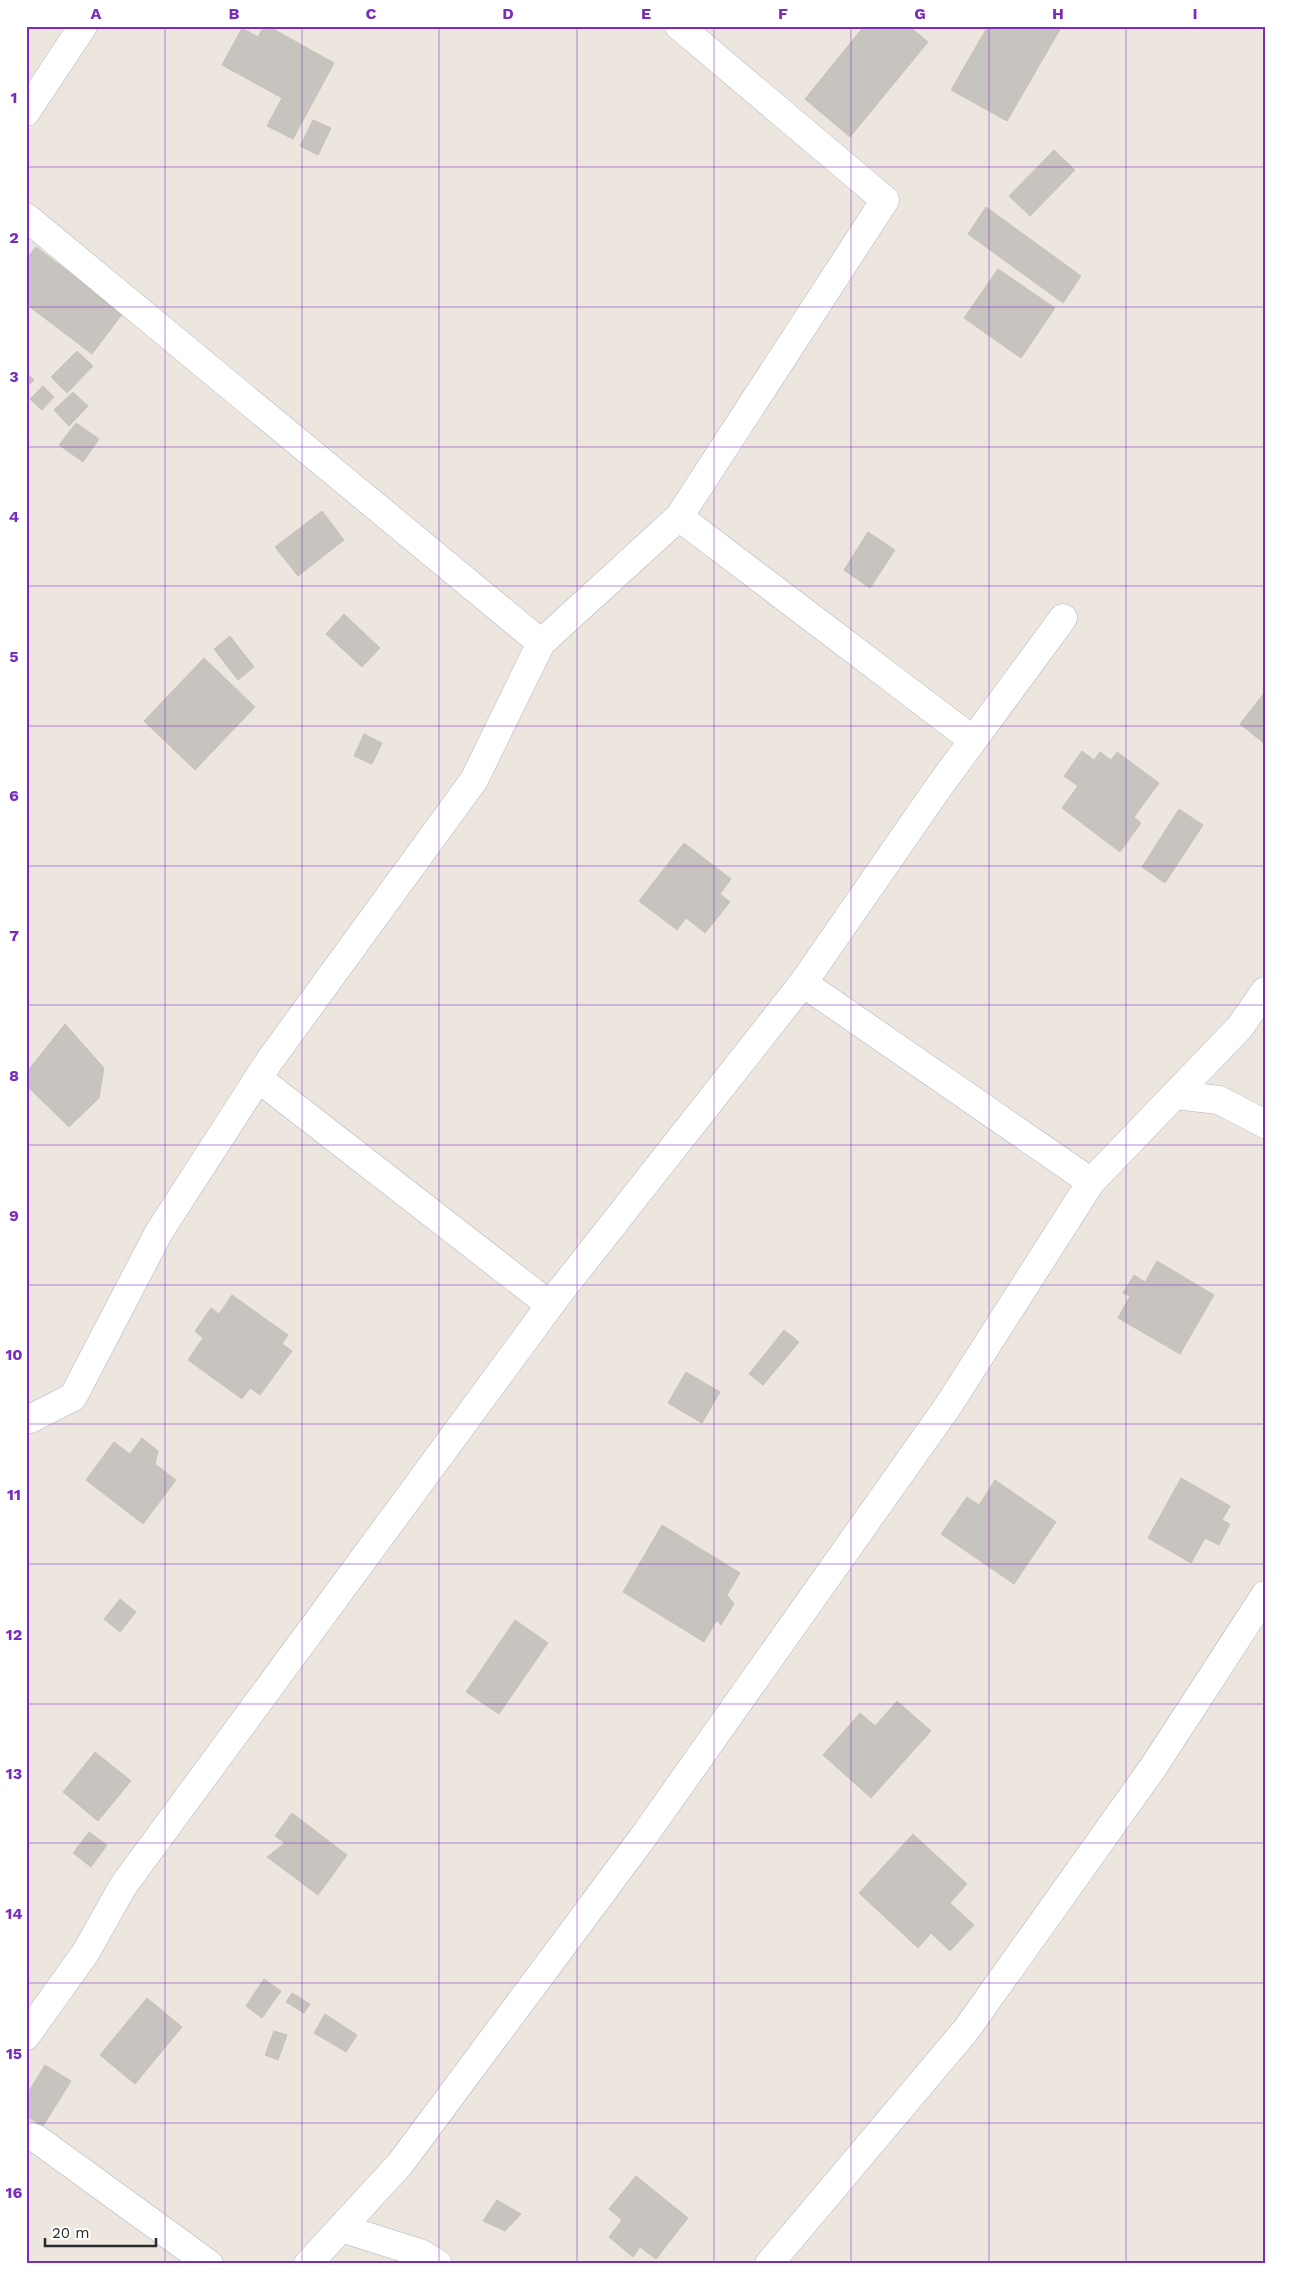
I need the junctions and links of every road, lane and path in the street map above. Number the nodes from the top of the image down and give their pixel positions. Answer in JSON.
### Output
{"nodes":[{"id":1,"x":83,"y":26,"type":"edge"},
{"id":2,"x":679,"y":26,"type":"edge"},
{"id":3,"x":26,"y":112,"type":"edge"},
{"id":4,"x":26,"y":217,"type":"edge"},
{"id":5,"x":679,"y":517,"type":"junction"},
{"id":6,"x":1063,"y":618,"type":"dead end"},
{"id":7,"x":541,"y":643,"type":"junction"},
{"id":8,"x":973,"y":740,"type":"junction"},
{"id":9,"x":803,"y":983,"type":"junction"},
{"id":10,"x":1265,"y":991,"type":"edge"},
{"id":11,"x":258,"y":1079,"type":"junction"},
{"id":12,"x":1175,"y":1095,"type":"junction"},
{"id":13,"x":1265,"y":1124,"type":"edge"},
{"id":14,"x":1091,"y":1182,"type":"junction"},
{"id":15,"x":550,"y":1305,"type":"junction"},
{"id":16,"x":26,"y":1418,"type":"edge"},
{"id":17,"x":1265,"y":1595,"type":"edge"},
{"id":18,"x":26,"y":2036,"type":"edge"},
{"id":19,"x":26,"y":2135,"type":"edge"},
{"id":20,"x":341,"y":2228,"type":"junction"},
{"id":21,"x":209,"y":2264,"type":"edge"},
{"id":22,"x":308,"y":2264,"type":"edge"},
{"id":23,"x":438,"y":2264,"type":"edge"},
{"id":24,"x":769,"y":2264,"type":"edge"}],
"edges":[{"from":1,"to":3,"type":"street"},
{"from":2,"to":5,"type":"street"},
{"from":4,"to":7,"type":"street"},
{"from":5,"to":7,"type":"street"},
{"from":5,"to":8,"type":"street"},
{"from":6,"to":8,"type":"street"},
{"from":7,"to":11,"type":"street"},
{"from":8,"to":9,"type":"street"},
{"from":9,"to":14,"type":"street"},
{"from":9,"to":15,"type":"street"},
{"from":10,"to":12,"type":"street"},
{"from":11,"to":15,"type":"street"},
{"from":11,"to":16,"type":"street"},
{"from":12,"to":13,"type":"street"},
{"from":12,"to":14,"type":"street"},
{"from":14,"to":20,"type":"street"},
{"from":15,"to":18,"type":"street"},
{"from":17,"to":24,"type":"street"},
{"from":19,"to":21,"type":"street"},
{"from":20,"to":22,"type":"street"},
{"from":20,"to":23,"type":"street"}]}
